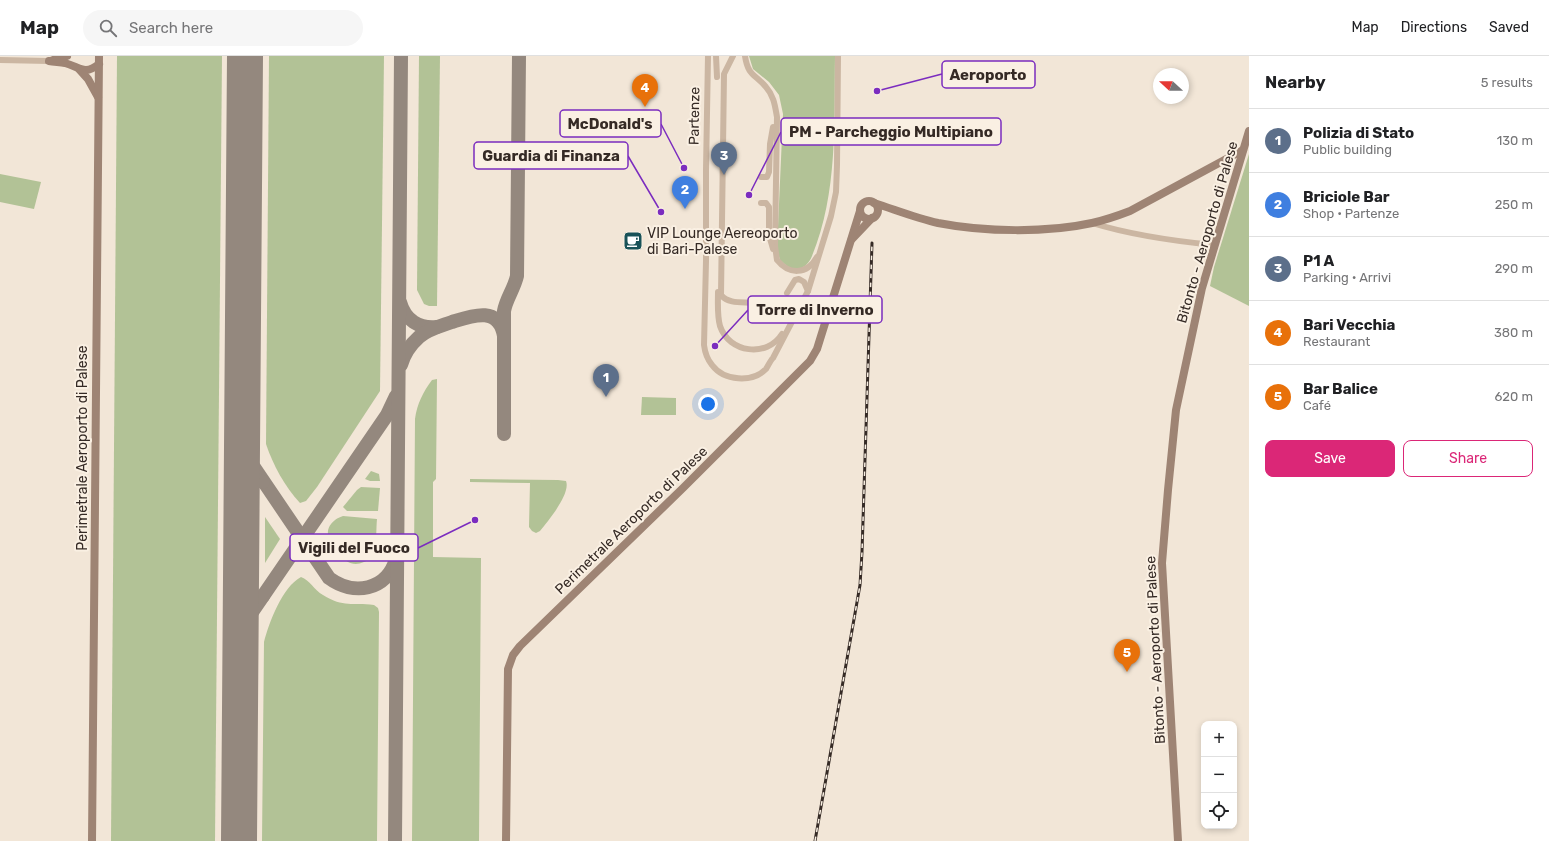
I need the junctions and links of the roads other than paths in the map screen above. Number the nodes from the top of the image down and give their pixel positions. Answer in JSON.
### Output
{"nodes":[{"id":1,"x":67,"y":56,"type":"edge"},
{"id":2,"x":708,"y":56,"type":"edge"},
{"id":3,"x":716,"y":56,"type":"edge"},
{"id":4,"x":733,"y":56,"type":"edge"},
{"id":5,"x":745,"y":56,"type":"edge"},
{"id":6,"x":838,"y":56,"type":"edge"},
{"id":7,"x":99,"y":58,"type":"edge"},
{"id":8,"x":0,"y":60,"type":"edge"},
{"id":9,"x":49,"y":61,"type":"junction"},
{"id":10,"x":78,"y":69,"type":"junction"},
{"id":11,"x":717,"y":78,"type":"dead end"},
{"id":12,"x":99,"y":100,"type":"junction"},
{"id":13,"x":775,"y":106,"type":"junction"},
{"id":14,"x":1249,"y":131,"type":"edge"},
{"id":15,"x":1246,"y":148,"type":"edge"},
{"id":16,"x":762,"y":177,"type":"dead end"},
{"id":17,"x":761,"y":203,"type":"dead end"},
{"id":18,"x":874,"y":203,"type":"junction"},
{"id":19,"x":860,"y":211,"type":"junction"},
{"id":20,"x":895,"y":211,"type":"junction"},
{"id":21,"x":874,"y":217,"type":"junction"},
{"id":22,"x":1092,"y":223,"type":"junction"},
{"id":23,"x":851,"y":241,"type":"junction"},
{"id":24,"x":1214,"y":245,"type":"junction"},
{"id":25,"x":821,"y":249,"type":"junction"},
{"id":26,"x":775,"y":255,"type":"junction"},
{"id":27,"x":719,"y":263,"type":"dead end"},
{"id":28,"x":808,"y":292,"type":"junction"},
{"id":29,"x":787,"y":293,"type":"dead end"},
{"id":30,"x":766,"y":306,"type":"dead end"},
{"id":31,"x":800,"y":308,"type":"junction"},
{"id":32,"x":92,"y":841,"type":"edge"},
{"id":33,"x":506,"y":841,"type":"edge"},
{"id":34,"x":1178,"y":841,"type":"edge"}],
"edges":[{"from":1,"to":9,"type":"street"},
{"from":2,"to":31,"type":"street","name":"Partenze"},
{"from":3,"to":11,"type":"street"},
{"from":4,"to":30,"type":"street"},
{"from":5,"to":13,"type":"street"},
{"from":6,"to":25,"type":"street"},
{"from":7,"to":10,"type":"street"},
{"from":7,"to":12,"type":"street","name":"Perimetrale Aeroporto di Palese"},
{"from":8,"to":9,"type":"street"},
{"from":9,"to":10,"type":"street"},
{"from":10,"to":12,"type":"street"},
{"from":12,"to":32,"type":"street","name":"Perimetrale Aeroporto di Palese"},
{"from":13,"to":16,"type":"street"},
{"from":13,"to":26,"type":"street"},
{"from":14,"to":15,"type":"street","name":"Bitonto - Aeroporto di Palese"},
{"from":15,"to":22,"type":"street"},
{"from":15,"to":24,"type":"street","name":"Bitonto - Aeroporto di Palese"},
{"from":17,"to":26,"type":"street"},
{"from":18,"to":19,"type":"street"},
{"from":18,"to":20,"type":"street"},
{"from":18,"to":21,"type":"street"},
{"from":19,"to":21,"type":"street"},
{"from":19,"to":23,"type":"street","name":"Perimetrale Aeroporto di Palese"},
{"from":20,"to":21,"type":"street","name":"Perimetrale Aeroporto di Palese"},
{"from":20,"to":22,"type":"street"},
{"from":21,"to":23,"type":"street","name":"Perimetrale Aeroporto di Palese"},
{"from":22,"to":24,"type":"street"},
{"from":23,"to":33,"type":"street","name":"Perimetrale Aeroporto di Palese"},
{"from":24,"to":34,"type":"street","name":"Bitonto - Aeroporto di Palese"},
{"from":25,"to":26,"type":"street"},
{"from":25,"to":28,"type":"street"},
{"from":27,"to":31,"type":"street"},
{"from":28,"to":29,"type":"street"},
{"from":28,"to":31,"type":"street"}]}
